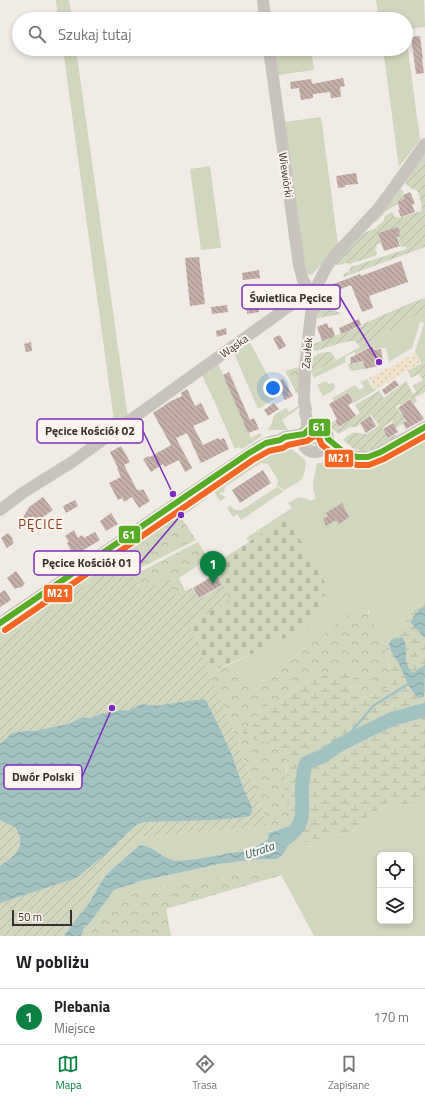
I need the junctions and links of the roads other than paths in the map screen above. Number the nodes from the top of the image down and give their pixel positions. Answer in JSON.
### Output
{"nodes":[{"id":1,"x":263,"y":0,"type":"edge"},
{"id":2,"x":264,"y":12,"type":"edge"},
{"id":3,"x":270,"y":56,"type":"edge"},
{"id":4,"x":425,"y":144,"type":"edge"},
{"id":5,"x":314,"y":298,"type":"junction"},
{"id":6,"x":425,"y":427,"type":"edge"},
{"id":7,"x":308,"y":434,"type":"junction"},
{"id":8,"x":326,"y":444,"type":"junction"},
{"id":9,"x":0,"y":510,"type":"edge"},
{"id":10,"x":0,"y":623,"type":"edge"}],
"edges":[{"from":1,"to":2,"type":"street"},
{"from":3,"to":5,"type":"street","name":"Wiewiórki"},
{"from":4,"to":5,"type":"street"},
{"from":5,"to":7,"type":"street","name":"Zaułek"},
{"from":5,"to":9,"type":"street","name":"Wąska"},
{"from":6,"to":8,"type":"street"},
{"from":7,"to":8,"type":"street"},
{"from":7,"to":8,"type":"street"},
{"from":7,"to":10,"type":"street"}]}
